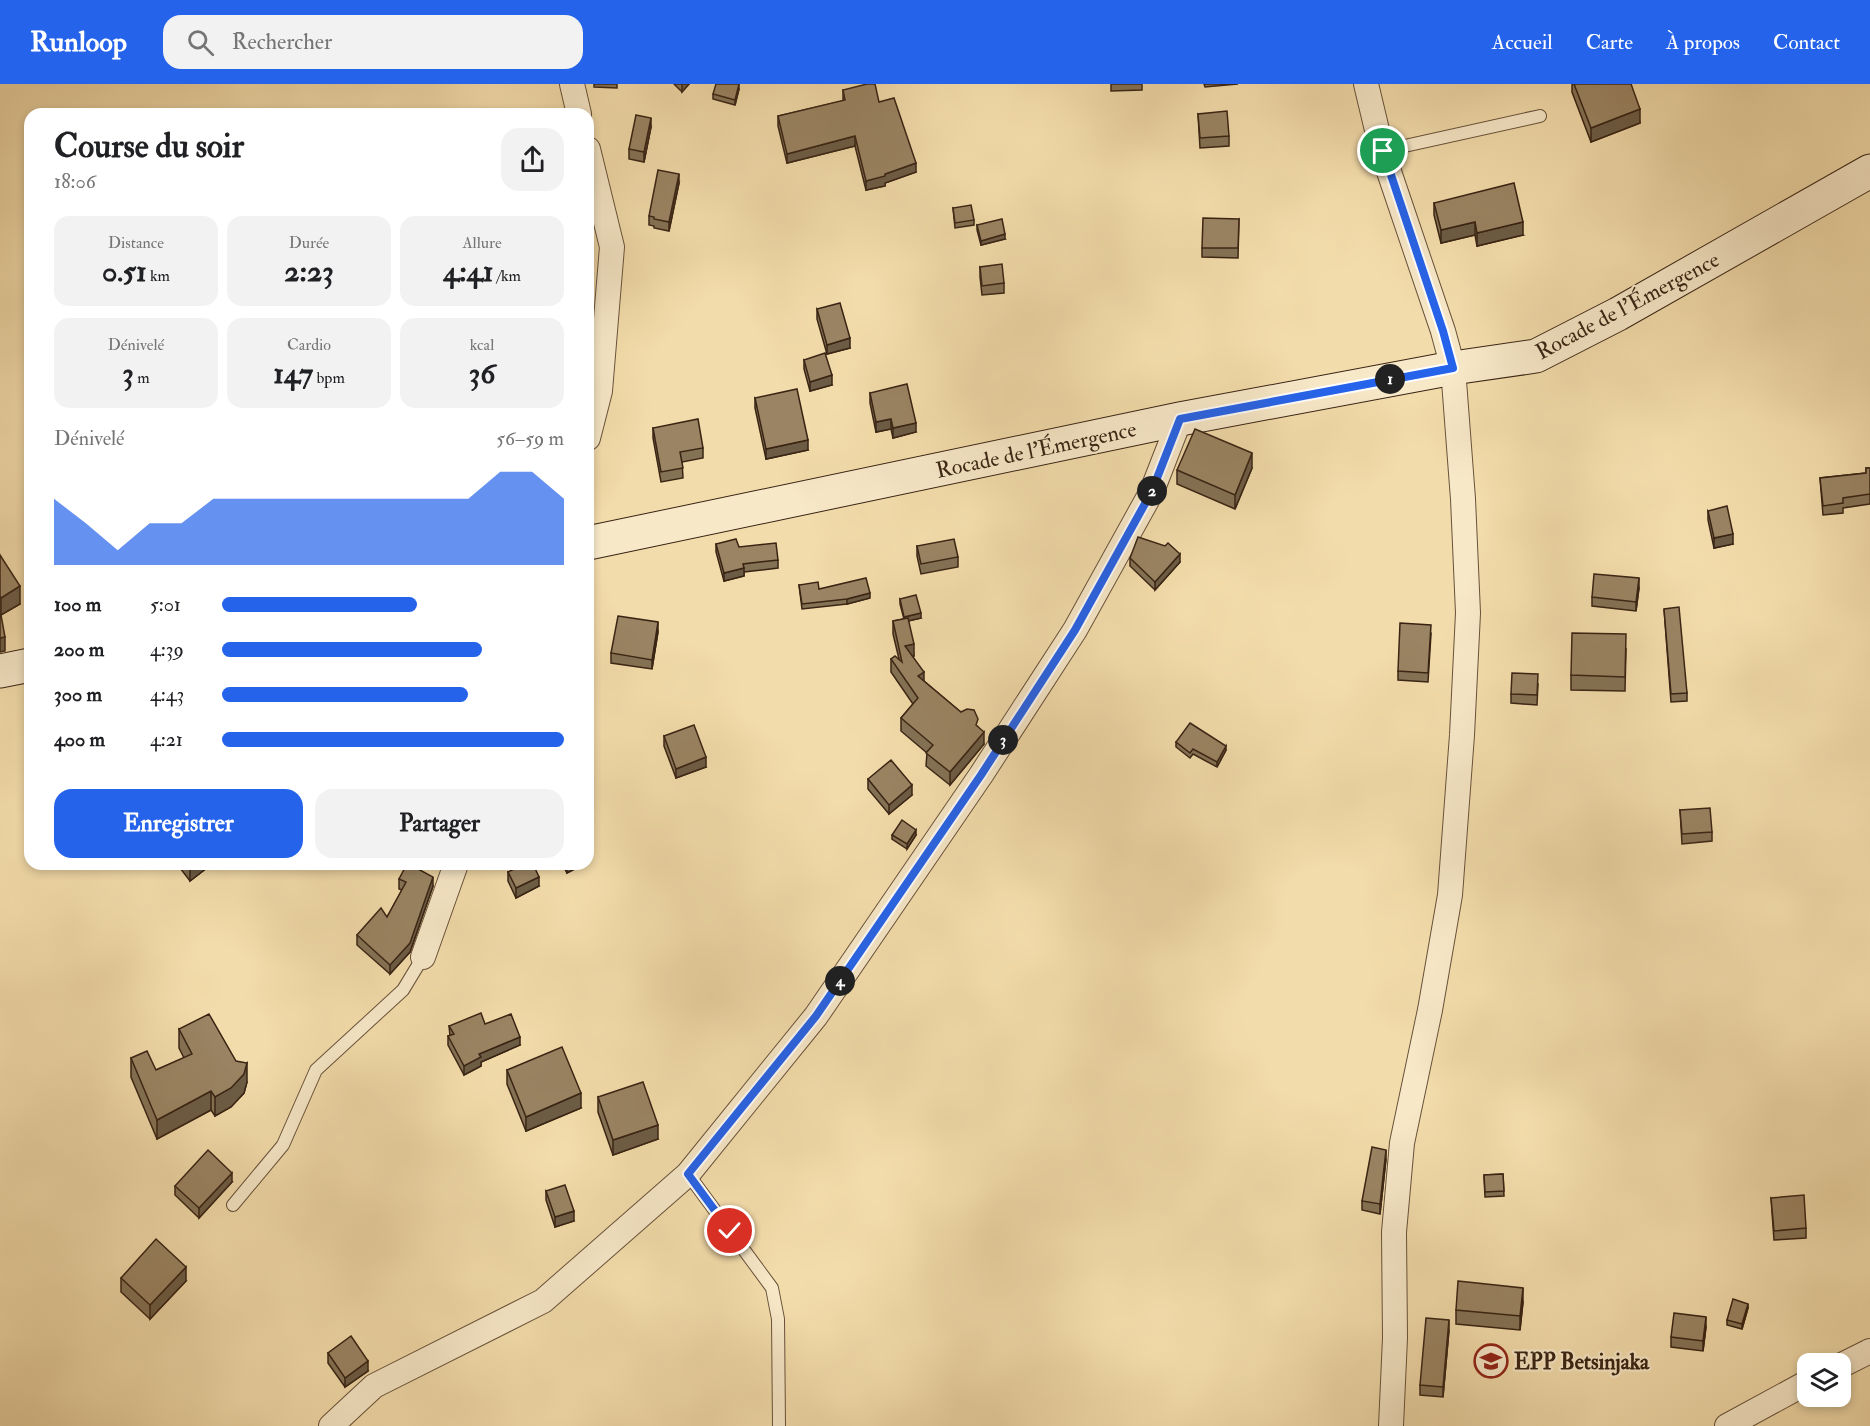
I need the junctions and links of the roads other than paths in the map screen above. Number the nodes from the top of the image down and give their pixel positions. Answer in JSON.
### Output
{"nodes":[{"id":1,"x":572,"y":84,"type":"edge"},
{"id":2,"x":1366,"y":84,"type":"edge"},
{"id":3,"x":578,"y":108,"type":"edge"},
{"id":4,"x":1540,"y":116,"type":"dead end"},
{"id":5,"x":1383,"y":151,"type":"junction"},
{"id":6,"x":1870,"y":171,"type":"edge"},
{"id":7,"x":594,"y":174,"type":"edge"},
{"id":8,"x":1453,"y":368,"type":"junction"},
{"id":9,"x":594,"y":414,"type":"edge"},
{"id":10,"x":1180,"y":419,"type":"junction"},
{"id":11,"x":594,"y":542,"type":"edge"},
{"id":12,"x":24,"y":665,"type":"edge"},
{"id":13,"x":0,"y":671,"type":"edge"},
{"id":14,"x":454,"y":870,"type":"edge"},
{"id":15,"x":423,"y":957,"type":"joint"},
{"id":16,"x":688,"y":1174,"type":"junction"},
{"id":17,"x":233,"y":1205,"type":"dead end"},
{"id":18,"x":1870,"y":1351,"type":"edge"},
{"id":19,"x":1851,"y":1360,"type":"edge"},
{"id":20,"x":1797,"y":1388,"type":"edge"},
{"id":21,"x":331,"y":1426,"type":"edge"},
{"id":22,"x":779,"y":1426,"type":"edge"},
{"id":23,"x":1391,"y":1426,"type":"edge"},
{"id":24,"x":1727,"y":1426,"type":"edge"}],
"edges":[{"from":1,"to":3,"type":"street"},
{"from":2,"to":5,"type":"street"},
{"from":4,"to":5,"type":"lane"},
{"from":5,"to":8,"type":"street"},
{"from":6,"to":8,"type":"street","name":"Rocade de l'Émergence"},
{"from":7,"to":9,"type":"street"},
{"from":8,"to":10,"type":"street","name":"Rocade de l'Émergence"},
{"from":8,"to":23,"type":"street"},
{"from":10,"to":11,"type":"street","name":"Rocade de l'Émergence"},
{"from":10,"to":16,"type":"street"},
{"from":12,"to":13,"type":"street"},
{"from":14,"to":15,"type":"street"},
{"from":15,"to":17,"type":"lane"},
{"from":16,"to":21,"type":"street"},
{"from":16,"to":22,"type":"lane"},
{"from":18,"to":19,"type":"street"},
{"from":20,"to":24,"type":"street"}]}
